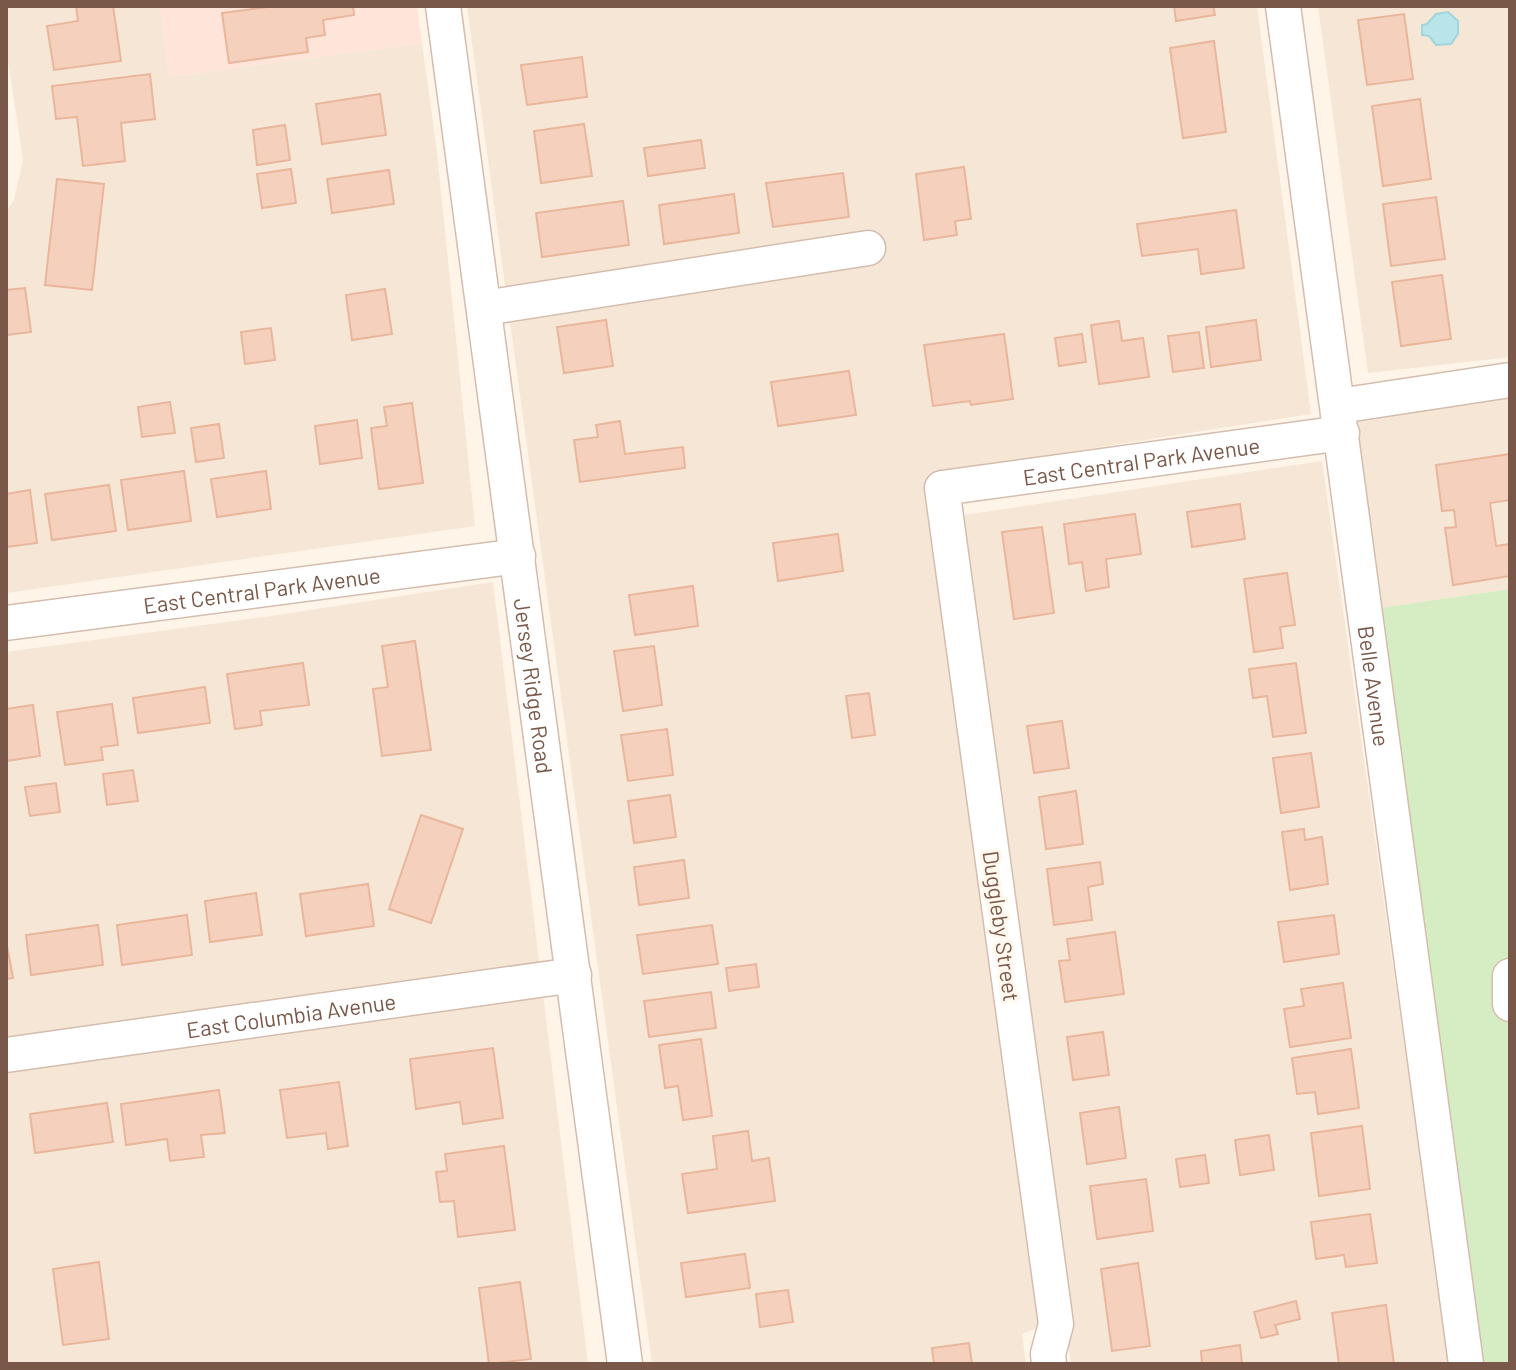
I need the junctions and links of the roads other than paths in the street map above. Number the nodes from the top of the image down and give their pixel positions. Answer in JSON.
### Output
{"nodes":[{"id":1,"x":443,"y":6,"type":"edge"},
{"id":2,"x":1283,"y":6,"type":"edge"},
{"id":3,"x":868,"y":248,"type":"dead end"},
{"id":4,"x":484,"y":308,"type":"junction"},
{"id":5,"x":1510,"y":380,"type":"edge"},
{"id":6,"x":1340,"y":420,"type":"junction"},
{"id":7,"x":942,"y":488,"type":"joint"},
{"id":8,"x":518,"y":556,"type":"junction"},
{"id":9,"x":6,"y":623,"type":"edge"},
{"id":10,"x":574,"y":975,"type":"junction"},
{"id":11,"x":1510,"y":976,"type":"edge"},
{"id":12,"x":1510,"y":1004,"type":"edge"},
{"id":13,"x":6,"y":1055,"type":"edge"},
{"id":14,"x":625,"y":1364,"type":"edge"},
{"id":15,"x":1049,"y":1364,"type":"edge"},
{"id":16,"x":1466,"y":1364,"type":"edge"}],
"edges":[{"from":1,"to":4,"type":"street","name":"Jersey Ridge Road"},
{"from":2,"to":6,"type":"street","name":"Belle Avenue"},
{"from":3,"to":4,"type":"street"},
{"from":4,"to":8,"type":"street","name":"Jersey Ridge Road"},
{"from":5,"to":6,"type":"street","name":"East Central Park Avenue"},
{"from":6,"to":7,"type":"street","name":"East Central Park Avenue"},
{"from":6,"to":16,"type":"street","name":"Belle Avenue"},
{"from":7,"to":15,"type":"street","name":"Duggleby Street"},
{"from":8,"to":9,"type":"street","name":"East Central Park Avenue"},
{"from":8,"to":10,"type":"street","name":"Jersey Ridge Road"},
{"from":10,"to":13,"type":"street","name":"East Columbia Avenue"},
{"from":10,"to":14,"type":"street","name":"Jersey Ridge Road"},
{"from":11,"to":12,"type":"street"}]}
